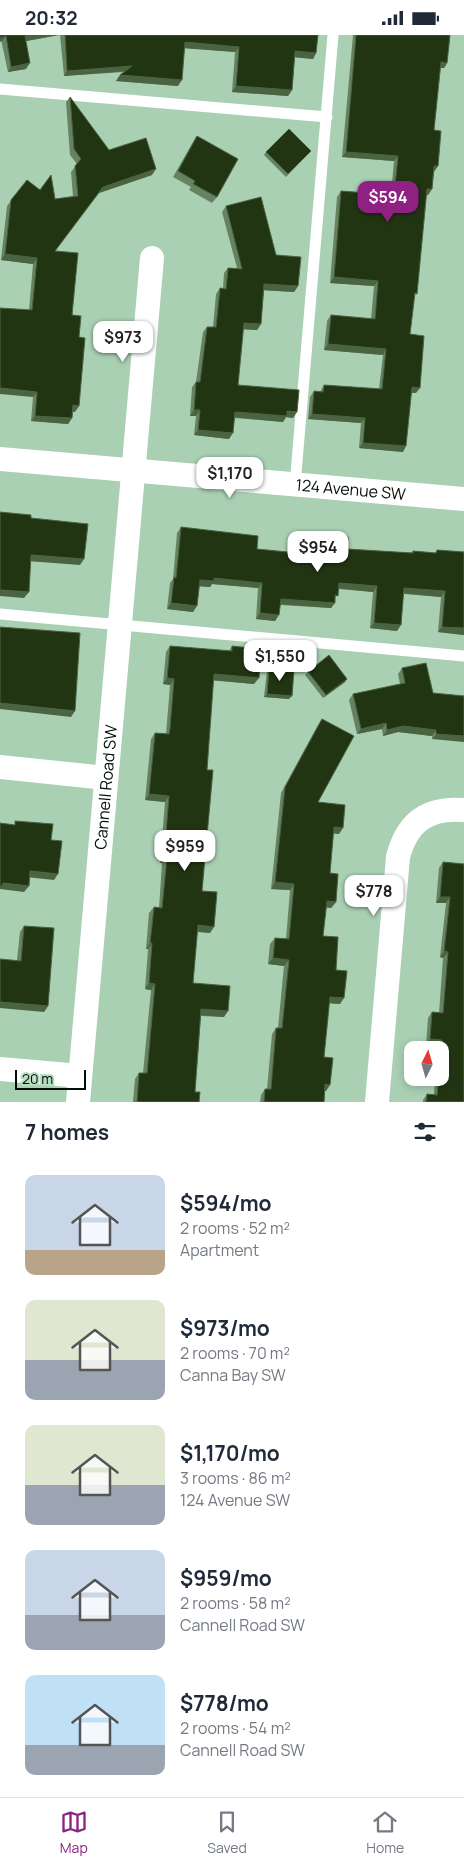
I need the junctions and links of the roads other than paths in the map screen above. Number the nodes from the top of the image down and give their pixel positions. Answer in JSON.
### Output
{"nodes":[{"id":1,"x":334,"y":35,"type":"edge"},
{"id":2,"x":0,"y":89,"type":"edge"},
{"id":3,"x":326,"y":117,"type":"junction"},
{"id":4,"x":152,"y":258,"type":"dead end"},
{"id":5,"x":0,"y":459,"type":"edge"},
{"id":6,"x":132,"y":471,"type":"junction"},
{"id":7,"x":295,"y":485,"type":"junction"},
{"id":8,"x":464,"y":494,"type":"edge"},
{"id":9,"x":464,"y":499,"type":"edge"},
{"id":10,"x":0,"y":614,"type":"edge"},
{"id":11,"x":119,"y":625,"type":"junction"},
{"id":12,"x":464,"y":656,"type":"edge"},
{"id":13,"x":0,"y":767,"type":"edge"},
{"id":14,"x":106,"y":778,"type":"junction"},
{"id":15,"x":464,"y":810,"type":"edge"},
{"id":16,"x":0,"y":1069,"type":"edge"},
{"id":17,"x":80,"y":1075,"type":"junction"},
{"id":18,"x":78,"y":1102,"type":"edge"},
{"id":19,"x":377,"y":1102,"type":"edge"}],
"edges":[{"from":1,"to":3,"type":"lane"},
{"from":2,"to":3,"type":"lane"},
{"from":3,"to":7,"type":"lane"},
{"from":4,"to":6,"type":"street","name":"Cannell Road SW"},
{"from":5,"to":6,"type":"street","name":"124 Avenue SW"},
{"from":6,"to":7,"type":"street","name":"124 Avenue SW"},
{"from":6,"to":11,"type":"street","name":"Cannell Road SW"},
{"from":7,"to":9,"type":"street","name":"124 Avenue SW"},
{"from":8,"to":9,"type":"street"},
{"from":10,"to":11,"type":"lane"},
{"from":11,"to":12,"type":"lane"},
{"from":11,"to":14,"type":"street","name":"Cannell Road SW"},
{"from":13,"to":14,"type":"street"},
{"from":14,"to":17,"type":"street","name":"Cannell Road SW"},
{"from":15,"to":19,"type":"street"},
{"from":16,"to":17,"type":"street"},
{"from":17,"to":18,"type":"street","name":"Cannell Road SW"}]}
